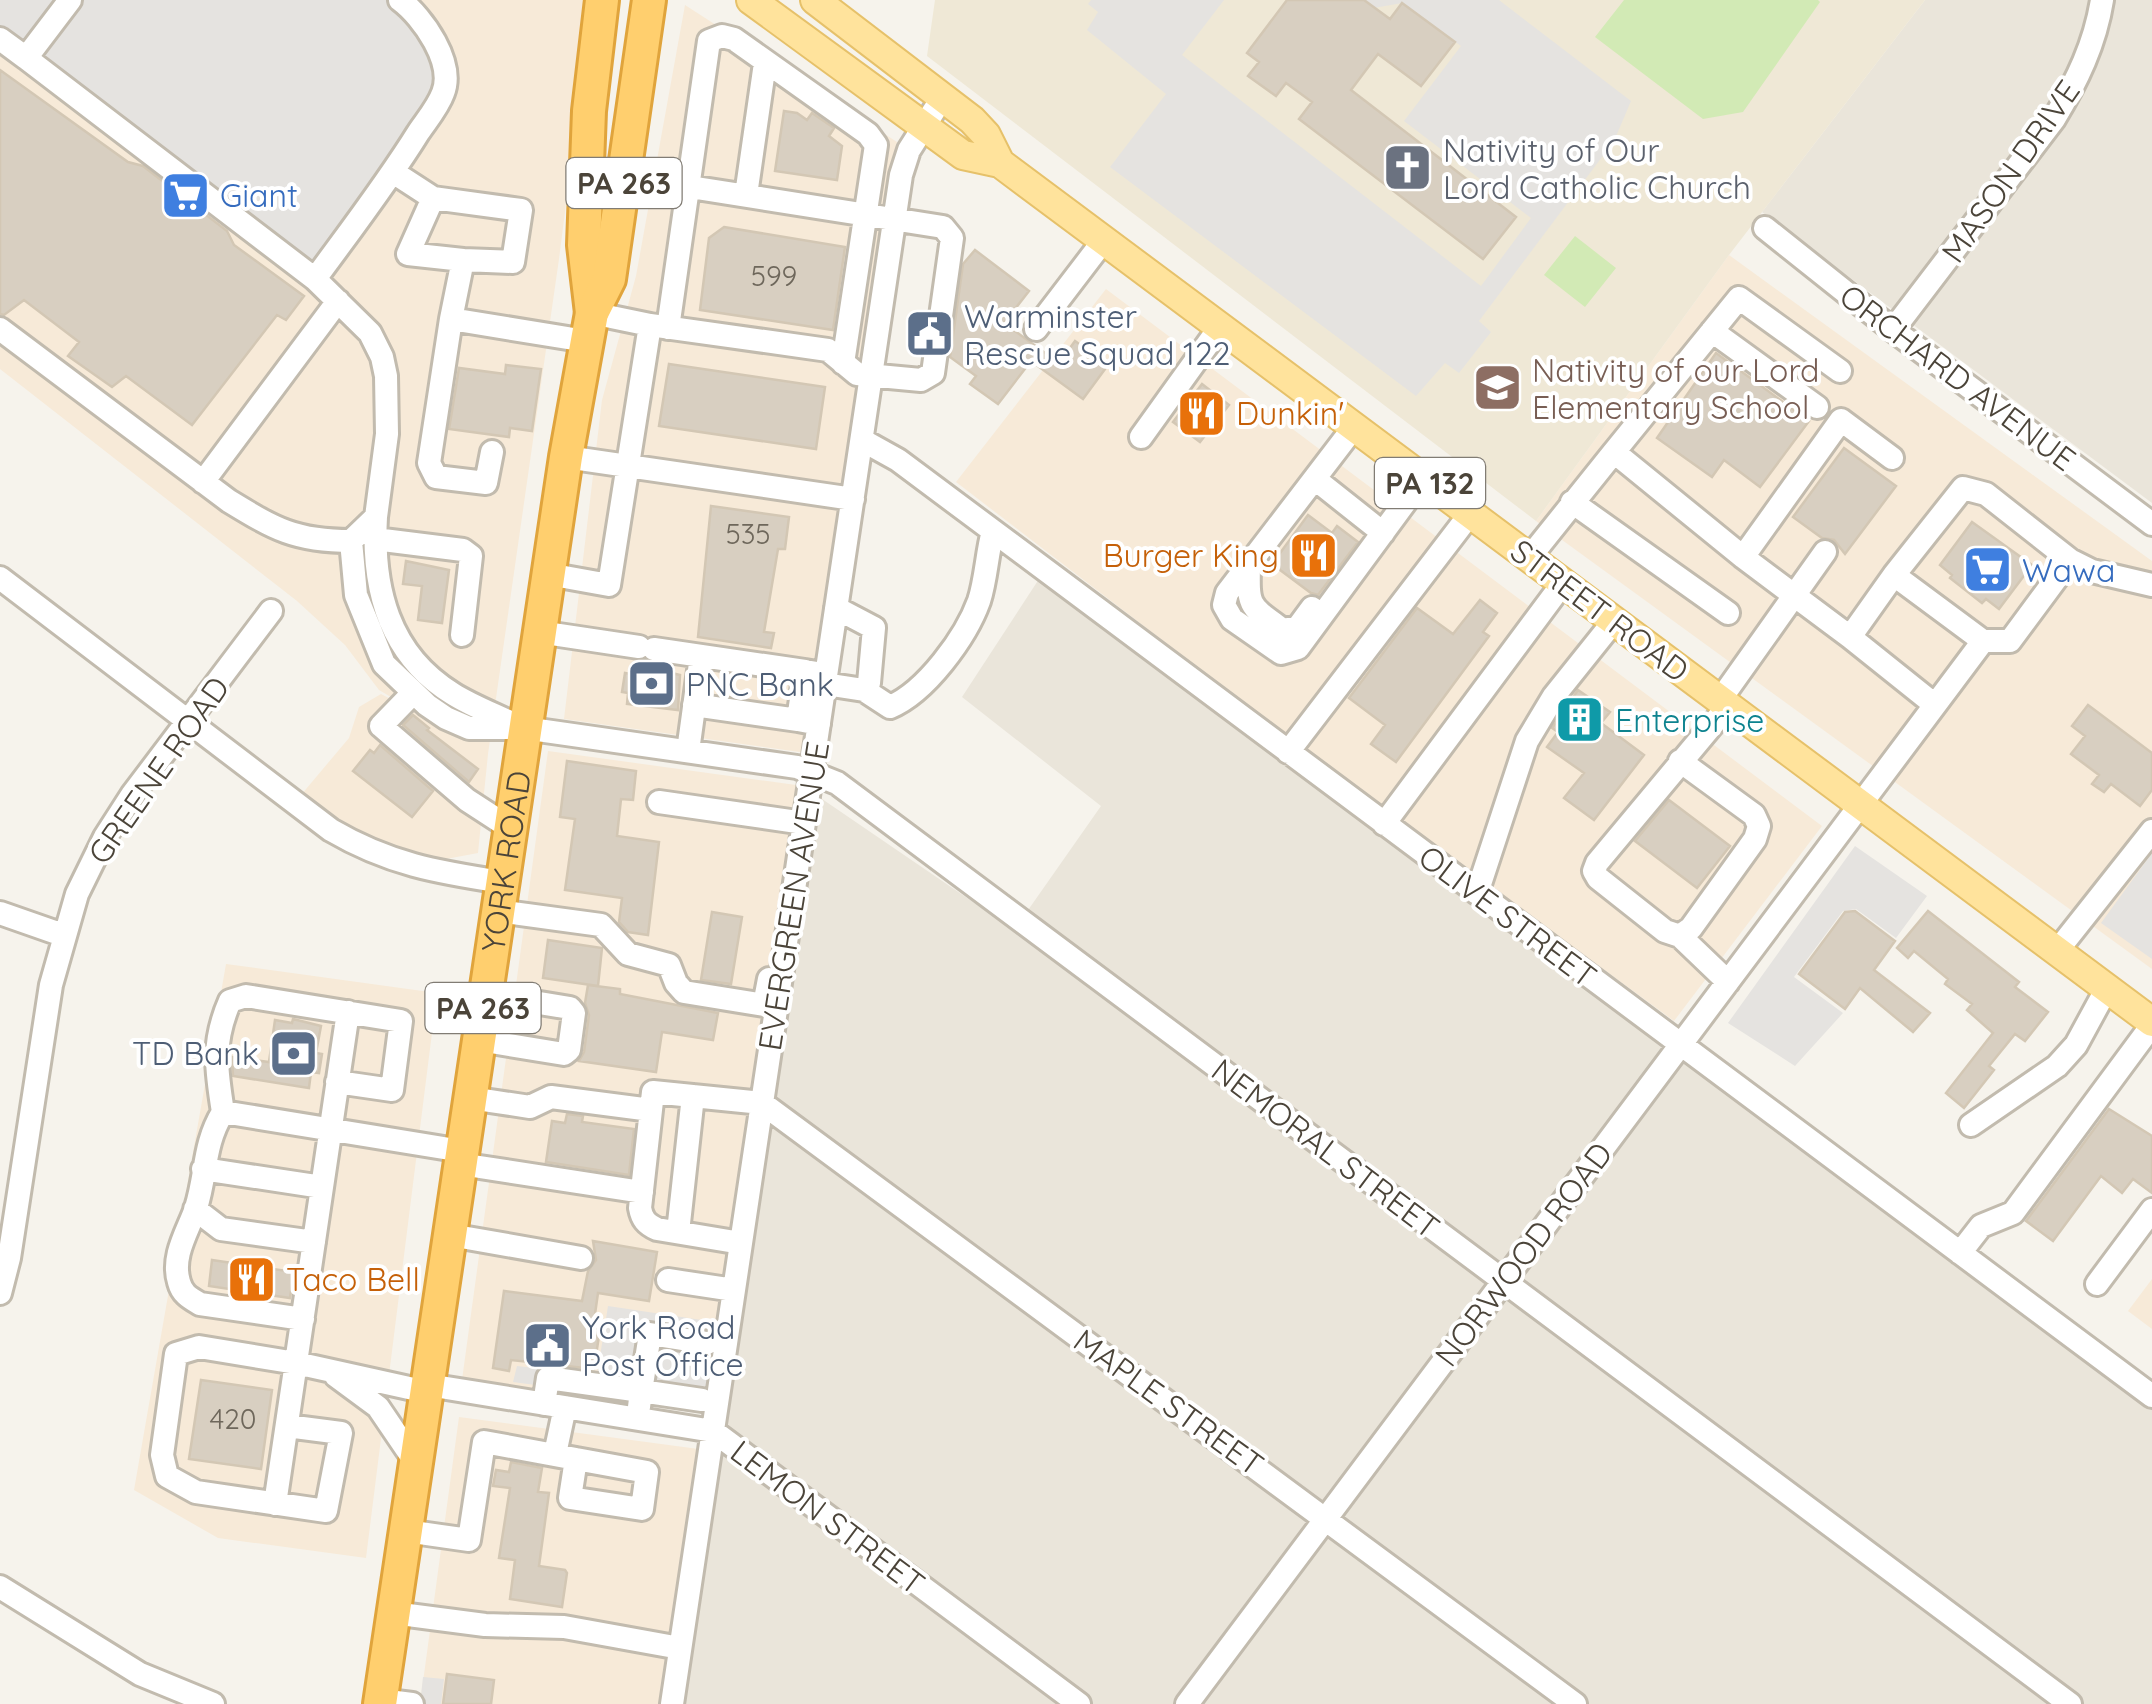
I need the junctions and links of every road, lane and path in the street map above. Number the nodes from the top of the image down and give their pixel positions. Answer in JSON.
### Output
{"nodes":[{"id":1,"x":70,"y":0,"type":"edge"},
{"id":2,"x":400,"y":0,"type":"edge"},
{"id":3,"x":602,"y":0,"type":"edge"},
{"id":4,"x":649,"y":0,"type":"edge"},
{"id":5,"x":670,"y":0,"type":"edge"},
{"id":6,"x":751,"y":0,"type":"edge"},
{"id":7,"x":815,"y":0,"type":"edge"},
{"id":8,"x":2102,"y":0,"type":"edge"},
{"id":9,"x":0,"y":39,"type":"edge"},
{"id":10,"x":642,"y":48,"type":"junction"},
{"id":11,"x":26,"y":58,"type":"junction"},
{"id":12,"x":766,"y":63,"type":"junction"},
{"id":13,"x":942,"y":98,"type":"junction"},
{"id":14,"x":924,"y":127,"type":"junction"},
{"id":15,"x":1000,"y":163,"type":"junction"},
{"id":16,"x":393,"y":172,"type":"junction"},
{"id":17,"x":624,"y":181,"type":"junction"},
{"id":18,"x":690,"y":186,"type":"junction"},
{"id":19,"x":746,"y":195,"type":"junction"},
{"id":20,"x":433,"y":198,"type":"junction"},
{"id":21,"x":865,"y":214,"type":"junction"},
{"id":22,"x":894,"y":219,"type":"junction"},
{"id":23,"x":1765,"y":228,"type":"dead end"},
{"id":24,"x":1104,"y":240,"type":"junction"},
{"id":25,"x":463,"y":260,"type":"junction"},
{"id":26,"x":314,"y":279,"type":"junction"},
{"id":27,"x":338,"y":301,"type":"junction"},
{"id":28,"x":451,"y":320,"type":"junction"},
{"id":29,"x":589,"y":327,"type":"junction"},
{"id":30,"x":1220,"y":327,"type":"junction"},
{"id":31,"x":667,"y":328,"type":"junction"},
{"id":32,"x":0,"y":329,"type":"edge"},
{"id":33,"x":1036,"y":329,"type":"dead end"},
{"id":34,"x":1894,"y":330,"type":"junction"},
{"id":35,"x":1712,"y":331,"type":"junction"},
{"id":36,"x":843,"y":364,"type":"junction"},
{"id":37,"x":1840,"y":371,"type":"dead end"},
{"id":38,"x":871,"y":376,"type":"junction"},
{"id":39,"x":1816,"y":407,"type":"dead end"},
{"id":40,"x":1354,"y":427,"type":"junction"},
{"id":41,"x":1142,"y":437,"type":"dead end"},
{"id":42,"x":862,"y":440,"type":"junction"},
{"id":43,"x":492,"y":452,"type":"dead end"},
{"id":44,"x":1614,"y":452,"type":"junction"},
{"id":45,"x":566,"y":456,"type":"junction"},
{"id":46,"x":1892,"y":458,"type":"dead end"},
{"id":47,"x":628,"y":467,"type":"junction"},
{"id":48,"x":1423,"y":478,"type":"junction"},
{"id":49,"x":1315,"y":479,"type":"junction"},
{"id":50,"x":203,"y":482,"type":"junction"},
{"id":51,"x":852,"y":499,"type":"junction"},
{"id":52,"x":1572,"y":502,"type":"junction"},
{"id":53,"x":1470,"y":514,"type":"junction"},
{"id":54,"x":2152,"y":524,"type":"edge"},
{"id":55,"x":993,"y":531,"type":"junction"},
{"id":56,"x":367,"y":532,"type":"junction"},
{"id":57,"x":1380,"y":538,"type":"junction"},
{"id":58,"x":1824,"y":552,"type":"dead end"},
{"id":59,"x":1743,"y":557,"type":"junction"},
{"id":60,"x":1530,"y":558,"type":"junction"},
{"id":61,"x":2070,"y":560,"type":"junction"},
{"id":62,"x":548,"y":574,"type":"junction"},
{"id":63,"x":1894,"y":575,"type":"junction"},
{"id":64,"x":0,"y":578,"type":"edge"},
{"id":65,"x":1563,"y":583,"type":"junction"},
{"id":66,"x":2152,"y":585,"type":"edge"},
{"id":67,"x":1794,"y":595,"type":"junction"},
{"id":68,"x":836,"y":608,"type":"junction"},
{"id":69,"x":271,"y":611,"type":"dead end"},
{"id":70,"x":1728,"y":613,"type":"dead end"},
{"id":71,"x":1614,"y":621,"type":"junction"},
{"id":72,"x":539,"y":632,"type":"junction"},
{"id":73,"x":462,"y":635,"type":"dead end"},
{"id":74,"x":1850,"y":638,"type":"junction"},
{"id":75,"x":1983,"y":641,"type":"junction"},
{"id":76,"x":701,"y":656,"type":"junction"},
{"id":77,"x":815,"y":678,"type":"junction"},
{"id":78,"x":864,"y":690,"type":"junction"},
{"id":79,"x":413,"y":693,"type":"junction"},
{"id":80,"x":1724,"y":703,"type":"junction"},
{"id":81,"x":694,"y":705,"type":"junction"},
{"id":82,"x":1935,"y":705,"type":"junction"},
{"id":83,"x":188,"y":721,"type":"junction"},
{"id":84,"x":808,"y":722,"type":"junction"},
{"id":85,"x":524,"y":728,"type":"junction"},
{"id":86,"x":688,"y":751,"type":"junction"},
{"id":87,"x":1288,"y":752,"type":"junction"},
{"id":88,"x":1680,"y":761,"type":"junction"},
{"id":89,"x":812,"y":773,"type":"junction"},
{"id":90,"x":659,"y":802,"type":"dead end"},
{"id":91,"x":1859,"y":804,"type":"junction"},
{"id":92,"x":804,"y":823,"type":"junction"},
{"id":93,"x":1384,"y":824,"type":"junction"},
{"id":94,"x":510,"y":828,"type":"junction"},
{"id":95,"x":2152,"y":831,"type":"edge"},
{"id":96,"x":1477,"y":893,"type":"junction"},
{"id":97,"x":500,"y":896,"type":"junction"},
{"id":98,"x":0,"y":913,"type":"edge"},
{"id":99,"x":63,"y":935,"type":"junction"},
{"id":100,"x":1680,"y":936,"type":"junction"},
{"id":101,"x":2056,"y":951,"type":"junction"},
{"id":102,"x":782,"y":968,"type":"junction"},
{"id":103,"x":1728,"y":982,"type":"junction"},
{"id":104,"x":2107,"y":988,"type":"junction"},
{"id":105,"x":485,"y":994,"type":"junction"},
{"id":106,"x":348,"y":1012,"type":"junction"},
{"id":107,"x":2152,"y":1023,"type":"edge"},
{"id":108,"x":478,"y":1040,"type":"junction"},
{"id":109,"x":1681,"y":1044,"type":"junction"},
{"id":110,"x":337,"y":1082,"type":"junction"},
{"id":111,"x":693,"y":1096,"type":"junction"},
{"id":112,"x":470,"y":1098,"type":"junction"},
{"id":113,"x":762,"y":1102,"type":"junction"},
{"id":114,"x":651,"y":1110,"type":"junction"},
{"id":115,"x":223,"y":1112,"type":"junction"},
{"id":116,"x":1971,"y":1126,"type":"dead end"},
{"id":117,"x":330,"y":1130,"type":"junction"},
{"id":118,"x":461,"y":1158,"type":"junction"},
{"id":119,"x":203,"y":1169,"type":"junction"},
{"id":120,"x":11,"y":1180,"type":"edge"},
{"id":121,"x":322,"y":1187,"type":"junction"},
{"id":122,"x":641,"y":1200,"type":"junction"},
{"id":123,"x":196,"y":1209,"type":"junction"},
{"id":124,"x":2152,"y":1210,"type":"edge"},
{"id":125,"x":678,"y":1232,"type":"junction"},
{"id":126,"x":450,"y":1236,"type":"junction"},
{"id":127,"x":314,"y":1242,"type":"junction"},
{"id":128,"x":741,"y":1243,"type":"junction"},
{"id":129,"x":1960,"y":1253,"type":"junction"},
{"id":130,"x":581,"y":1258,"type":"dead end"},
{"id":131,"x":668,"y":1280,"type":"dead end"},
{"id":132,"x":1503,"y":1280,"type":"junction"},
{"id":133,"x":2097,"y":1284,"type":"dead end"},
{"id":134,"x":734,"y":1290,"type":"junction"},
{"id":135,"x":0,"y":1293,"type":"edge"},
{"id":136,"x":302,"y":1319,"type":"junction"},
{"id":137,"x":707,"y":1342,"type":"dead end"},
{"id":138,"x":296,"y":1363,"type":"junction"},
{"id":139,"x":330,"y":1370,"type":"junction"},
{"id":140,"x":427,"y":1389,"type":"junction"},
{"id":141,"x":641,"y":1391,"type":"junction"},
{"id":142,"x":2152,"y":1396,"type":"edge"},
{"id":143,"x":702,"y":1400,"type":"dead end"},
{"id":144,"x":554,"y":1406,"type":"junction"},
{"id":145,"x":637,"y":1419,"type":"junction"},
{"id":146,"x":286,"y":1426,"type":"junction"},
{"id":147,"x":712,"y":1431,"type":"junction"},
{"id":148,"x":416,"y":1463,"type":"junction"},
{"id":149,"x":275,"y":1504,"type":"junction"},
{"id":150,"x":1326,"y":1518,"type":"junction"},
{"id":151,"x":406,"y":1531,"type":"junction"},
{"id":152,"x":0,"y":1587,"type":"edge"},
{"id":153,"x":394,"y":1613,"type":"junction"},
{"id":154,"x":680,"y":1648,"type":"junction"},
{"id":155,"x":391,"y":1703,"type":"edge"},
{"id":156,"x":213,"y":1704,"type":"edge"},
{"id":157,"x":672,"y":1704,"type":"edge"},
{"id":158,"x":1079,"y":1704,"type":"edge"},
{"id":159,"x":1187,"y":1704,"type":"edge"},
{"id":160,"x":1575,"y":1704,"type":"edge"},
{"id":161,"x":2070,"y":1704,"type":"edge"}],
"edges":[{"from":1,"to":11,"type":"street"},
{"from":2,"to":16,"type":"street"},
{"from":3,"to":29,"type":"highway","name":"YORK ROAD","number":"PA 263"},
{"from":4,"to":10,"type":"highway","name":"YORK ROAD","number":"PA 263"},
{"from":5,"to":10,"type":"highway"},
{"from":6,"to":14,"type":"main road","name":"STREET ROAD","number":"PA 132"},
{"from":7,"to":13,"type":"main road","name":"STREET ROAD","number":"PA 132"},
{"from":8,"to":34,"type":"street","name":"MASON DRIVE"},
{"from":9,"to":11,"type":"street"},
{"from":10,"to":17,"type":"highway","name":"YORK ROAD","number":"PA 263"},
{"from":11,"to":26,"type":"street"},
{"from":12,"to":18,"type":"street"},
{"from":12,"to":19,"type":"street"},
{"from":12,"to":21,"type":"street"},
{"from":13,"to":14,"type":"street","name":"EVERGREEN AVENUE"},
{"from":13,"to":15,"type":"main road","name":"STREET ROAD","number":"PA 132"},
{"from":14,"to":15,"type":"main road","name":"STREET ROAD","number":"PA 132"},
{"from":14,"to":22,"type":"street","name":"EVERGREEN AVENUE"},
{"from":15,"to":24,"type":"main road","name":"STREET ROAD","number":"PA 132"},
{"from":16,"to":20,"type":"street"},
{"from":16,"to":26,"type":"street"},
{"from":17,"to":18,"type":"street"},
{"from":17,"to":29,"type":"highway","name":"YORK ROAD","number":"PA 263"},
{"from":18,"to":19,"type":"street"},
{"from":18,"to":31,"type":"street"},
{"from":19,"to":21,"type":"street"},
{"from":20,"to":25,"type":"street"},
{"from":20,"to":25,"type":"street"},
{"from":21,"to":22,"type":"street"},
{"from":21,"to":36,"type":"street"},
{"from":22,"to":38,"type":"street","name":"EVERGREEN AVENUE"},
{"from":22,"to":38,"type":"street"},
{"from":23,"to":34,"type":"street","name":"ORCHARD AVENUE"},
{"from":24,"to":30,"type":"main road","name":"STREET ROAD","number":"PA 132"},
{"from":24,"to":33,"type":"street"},
{"from":25,"to":28,"type":"street"},
{"from":26,"to":27,"type":"street"},
{"from":27,"to":50,"type":"street"},
{"from":27,"to":56,"type":"street"},
{"from":28,"to":29,"type":"street"},
{"from":28,"to":43,"type":"street"},
{"from":29,"to":31,"type":"street"},
{"from":29,"to":45,"type":"highway","name":"YORK ROAD","number":"PA 263"},
{"from":30,"to":40,"type":"main road","name":"STREET ROAD","number":"PA 132"},
{"from":30,"to":41,"type":"street"},
{"from":31,"to":36,"type":"street"},
{"from":31,"to":47,"type":"street"},
{"from":32,"to":50,"type":"street"},
{"from":34,"to":54,"type":"street","name":"ORCHARD AVENUE"},
{"from":35,"to":37,"type":"street"},
{"from":35,"to":39,"type":"street"},
{"from":35,"to":44,"type":"street"},
{"from":36,"to":38,"type":"street"},
{"from":38,"to":42,"type":"street","name":"EVERGREEN AVENUE"},
{"from":40,"to":48,"type":"main road","name":"STREET ROAD","number":"PA 132"},
{"from":40,"to":49,"type":"street"},
{"from":42,"to":51,"type":"street","name":"EVERGREEN AVENUE"},
{"from":42,"to":55,"type":"street","name":"OLIVE STREET"},
{"from":44,"to":52,"type":"street"},
{"from":44,"to":59,"type":"street"},
{"from":45,"to":47,"type":"street"},
{"from":45,"to":62,"type":"highway","name":"YORK ROAD","number":"PA 263"},
{"from":46,"to":59,"type":"street"},
{"from":47,"to":51,"type":"street"},
{"from":47,"to":62,"type":"street"},
{"from":48,"to":53,"type":"main road","name":"STREET ROAD","number":"PA 132"},
{"from":48,"to":57,"type":"street"},
{"from":49,"to":57,"type":"street"},
{"from":49,"to":57,"type":"street"},
{"from":50,"to":56,"type":"street"},
{"from":51,"to":68,"type":"street","name":"EVERGREEN AVENUE"},
{"from":52,"to":60,"type":"street"},
{"from":52,"to":70,"type":"street"},
{"from":53,"to":60,"type":"main road","name":"STREET ROAD","number":"PA 132"},
{"from":53,"to":87,"type":"street"},
{"from":55,"to":78,"type":"street"},
{"from":55,"to":87,"type":"street","name":"OLIVE STREET"},
{"from":56,"to":73,"type":"street"},
{"from":56,"to":79,"type":"street"},
{"from":56,"to":85,"type":"street"},
{"from":58,"to":67,"type":"street"},
{"from":59,"to":67,"type":"street"},
{"from":60,"to":65,"type":"main road","name":"STREET ROAD","number":"PA 132"},
{"from":61,"to":63,"type":"street"},
{"from":61,"to":66,"type":"street"},
{"from":61,"to":75,"type":"street"},
{"from":62,"to":72,"type":"highway","name":"YORK ROAD","number":"PA 263"},
{"from":63,"to":74,"type":"street"},
{"from":63,"to":75,"type":"street"},
{"from":64,"to":83,"type":"street"},
{"from":65,"to":71,"type":"main road","name":"STREET ROAD","number":"PA 132"},
{"from":65,"to":93,"type":"street"},
{"from":67,"to":74,"type":"street"},
{"from":67,"to":80,"type":"street"},
{"from":68,"to":77,"type":"street","name":"EVERGREEN AVENUE"},
{"from":68,"to":78,"type":"street"},
{"from":69,"to":83,"type":"street","name":"GREENE ROAD"},
{"from":71,"to":80,"type":"main road","name":"STREET ROAD","number":"PA 132"},
{"from":71,"to":96,"type":"street"},
{"from":72,"to":76,"type":"street"},
{"from":72,"to":85,"type":"highway","name":"YORK ROAD","number":"PA 263"},
{"from":74,"to":82,"type":"street"},
{"from":75,"to":82,"type":"street","name":"NORWOOD ROAD"},
{"from":76,"to":77,"type":"street"},
{"from":76,"to":81,"type":"street"},
{"from":77,"to":78,"type":"street"},
{"from":77,"to":84,"type":"street","name":"EVERGREEN AVENUE"},
{"from":79,"to":85,"type":"street"},
{"from":79,"to":94,"type":"street"},
{"from":80,"to":88,"type":"street"},
{"from":80,"to":91,"type":"main road","name":"STREET ROAD","number":"PA 132"},
{"from":81,"to":84,"type":"street"},
{"from":81,"to":86,"type":"street"},
{"from":82,"to":91,"type":"street","name":"NORWOOD ROAD"},
{"from":83,"to":97,"type":"street"},
{"from":83,"to":99,"type":"street","name":"GREENE ROAD"},
{"from":84,"to":89,"type":"street","name":"EVERGREEN AVENUE"},
{"from":85,"to":86,"type":"street","name":"NEMORAL STREET"},
{"from":85,"to":94,"type":"highway","name":"YORK ROAD","number":"PA 263"},
{"from":86,"to":89,"type":"street","name":"NEMORAL STREET"},
{"from":87,"to":93,"type":"street","name":"OLIVE STREET"},
{"from":88,"to":100,"type":"street"},
{"from":88,"to":100,"type":"street"},
{"from":89,"to":92,"type":"street","name":"EVERGREEN AVENUE"},
{"from":89,"to":132,"type":"street","name":"NEMORAL STREET"},
{"from":90,"to":92,"type":"street"},
{"from":91,"to":101,"type":"main road","name":"STREET ROAD","number":"PA 132"},
{"from":91,"to":103,"type":"street","name":"NORWOOD ROAD"},
{"from":92,"to":102,"type":"street","name":"EVERGREEN AVENUE"},
{"from":93,"to":96,"type":"street","name":"OLIVE STREET"},
{"from":94,"to":97,"type":"highway","name":"YORK ROAD","number":"PA 263"},
{"from":95,"to":101,"type":"street"},
{"from":96,"to":109,"type":"street","name":"OLIVE STREET"},
{"from":97,"to":102,"type":"street"},
{"from":97,"to":105,"type":"highway","name":"YORK ROAD","number":"PA 263"},
{"from":98,"to":99,"type":"street"},
{"from":99,"to":120,"type":"street","name":"GREENE ROAD"},
{"from":100,"to":103,"type":"street"},
{"from":101,"to":104,"type":"main road","name":"STREET ROAD","number":"PA 132"},
{"from":102,"to":113,"type":"street","name":"EVERGREEN AVENUE"},
{"from":103,"to":109,"type":"street","name":"NORWOOD ROAD"},
{"from":104,"to":107,"type":"main road","name":"STREET ROAD","number":"PA 132"},
{"from":104,"to":116,"type":"street"},
{"from":105,"to":108,"type":"highway","name":"YORK ROAD","number":"PA 263"},
{"from":105,"to":108,"type":"street"},
{"from":106,"to":110,"type":"street"},
{"from":106,"to":110,"type":"street"},
{"from":106,"to":115,"type":"street"},
{"from":107,"to":129,"type":"street"},
{"from":108,"to":112,"type":"highway","name":"YORK ROAD","number":"PA 263"},
{"from":109,"to":129,"type":"street","name":"OLIVE STREET"},
{"from":109,"to":132,"type":"street","name":"NORWOOD ROAD"},
{"from":110,"to":117,"type":"street"},
{"from":111,"to":113,"type":"street"},
{"from":111,"to":114,"type":"street"},
{"from":111,"to":125,"type":"street"},
{"from":112,"to":114,"type":"street"},
{"from":112,"to":118,"type":"highway","name":"YORK ROAD","number":"PA 263"},
{"from":113,"to":128,"type":"street","name":"EVERGREEN AVENUE"},
{"from":113,"to":150,"type":"street","name":"MAPLE STREET"},
{"from":114,"to":122,"type":"street"},
{"from":115,"to":117,"type":"street"},
{"from":115,"to":119,"type":"street"},
{"from":117,"to":118,"type":"street"},
{"from":117,"to":121,"type":"street"},
{"from":118,"to":122,"type":"street"},
{"from":118,"to":126,"type":"highway","name":"YORK ROAD","number":"PA 263"},
{"from":119,"to":121,"type":"street"},
{"from":119,"to":123,"type":"street"},
{"from":120,"to":135,"type":"street","name":"GREENE ROAD"},
{"from":121,"to":127,"type":"street"},
{"from":122,"to":125,"type":"street"},
{"from":123,"to":127,"type":"street"},
{"from":123,"to":136,"type":"street"},
{"from":124,"to":133,"type":"street"},
{"from":125,"to":128,"type":"street"},
{"from":126,"to":130,"type":"street"},
{"from":126,"to":140,"type":"highway","name":"YORK ROAD","number":"PA 263"},
{"from":127,"to":136,"type":"street"},
{"from":128,"to":134,"type":"street","name":"EVERGREEN AVENUE"},
{"from":129,"to":142,"type":"street","name":"OLIVE STREET"},
{"from":131,"to":134,"type":"street"},
{"from":132,"to":150,"type":"street","name":"NORWOOD ROAD"},
{"from":132,"to":161,"type":"street","name":"NEMORAL STREET"},
{"from":134,"to":147,"type":"street","name":"EVERGREEN AVENUE"},
{"from":136,"to":138,"type":"street"},
{"from":137,"to":141,"type":"street"},
{"from":138,"to":139,"type":"street","name":"LEMON STREET"},
{"from":138,"to":146,"type":"street"},
{"from":138,"to":149,"type":"street","name":"LEMON STREET"},
{"from":139,"to":140,"type":"street","name":"LEMON STREET"},
{"from":139,"to":148,"type":"street"},
{"from":140,"to":144,"type":"street","name":"LEMON STREET"},
{"from":140,"to":148,"type":"highway","name":"YORK ROAD","number":"PA 263"},
{"from":141,"to":143,"type":"street"},
{"from":141,"to":144,"type":"street"},
{"from":141,"to":145,"type":"street"},
{"from":144,"to":145,"type":"street","name":"LEMON STREET"},
{"from":144,"to":151,"type":"street"},
{"from":145,"to":147,"type":"street","name":"LEMON STREET"},
{"from":146,"to":149,"type":"street"},
{"from":146,"to":149,"type":"street"},
{"from":147,"to":154,"type":"street","name":"EVERGREEN AVENUE"},
{"from":147,"to":158,"type":"street","name":"LEMON STREET"},
{"from":148,"to":151,"type":"highway","name":"YORK ROAD","number":"PA 263"},
{"from":150,"to":159,"type":"street","name":"NORWOOD ROAD"},
{"from":150,"to":160,"type":"street","name":"MAPLE STREET"},
{"from":151,"to":153,"type":"highway","name":"YORK ROAD","number":"PA 263"},
{"from":152,"to":156,"type":"street"},
{"from":153,"to":154,"type":"street"},
{"from":153,"to":155,"type":"highway","name":"YORK ROAD","number":"PA 263"},
{"from":154,"to":157,"type":"street","name":"EVERGREEN AVENUE"}]}
